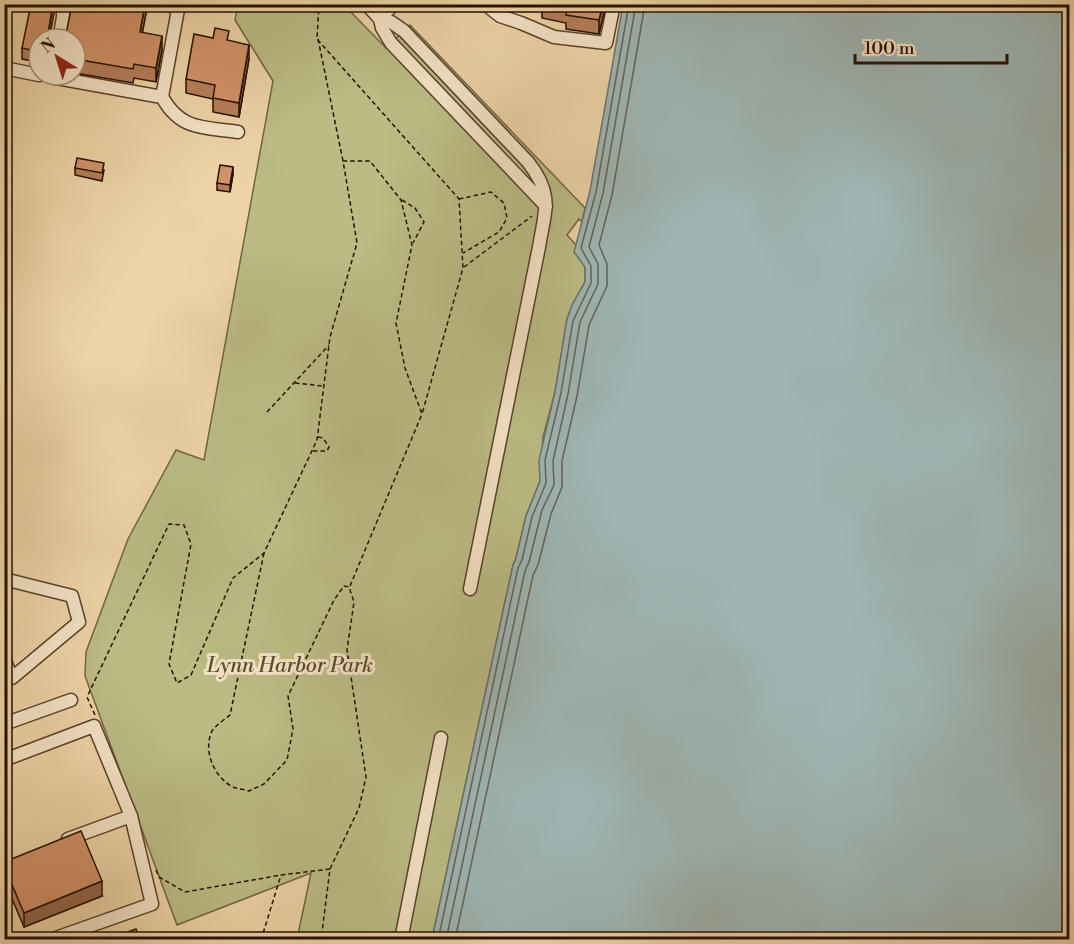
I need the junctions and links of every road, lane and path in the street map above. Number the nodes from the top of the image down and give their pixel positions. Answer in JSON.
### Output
{"nodes":[{"id":1,"x":63,"y":4,"type":"edge"},
{"id":2,"x":179,"y":4,"type":"edge"},
{"id":3,"x":319,"y":4,"type":"edge"},
{"id":4,"x":366,"y":4,"type":"edge"},
{"id":5,"x":394,"y":4,"type":"edge"},
{"id":6,"x":485,"y":4,"type":"edge"},
{"id":7,"x":614,"y":4,"type":"edge"},
{"id":8,"x":502,"y":10,"type":"edge"},
{"id":9,"x":380,"y":19,"type":"junction"},
{"id":10,"x":61,"y":27,"type":"edge"},
{"id":11,"x":317,"y":39,"type":"junction"},
{"id":12,"x":4,"y":68,"type":"edge"},
{"id":13,"x":27,"y":72,"type":"edge"},
{"id":14,"x":87,"y":84,"type":"edge"},
{"id":15,"x":162,"y":97,"type":"junction"},
{"id":16,"x":238,"y":132,"type":"dead end"},
{"id":17,"x":343,"y":161,"type":"junction"},
{"id":18,"x":459,"y":199,"type":"junction"},
{"id":19,"x":401,"y":200,"type":"junction"},
{"id":20,"x":546,"y":206,"type":"junction"},
{"id":21,"x":412,"y":245,"type":"junction"},
{"id":22,"x":462,"y":254,"type":"junction"},
{"id":23,"x":463,"y":268,"type":"junction"},
{"id":24,"x":329,"y":345,"type":"junction"},
{"id":25,"x":294,"y":383,"type":"junction"},
{"id":26,"x":324,"y":386,"type":"junction"},
{"id":27,"x":267,"y":412,"type":"dead end"},
{"id":28,"x":422,"y":414,"type":"junction"},
{"id":29,"x":317,"y":436,"type":"junction"},
{"id":30,"x":312,"y":451,"type":"junction"},
{"id":31,"x":264,"y":553,"type":"junction"},
{"id":32,"x":4,"y":579,"type":"edge"},
{"id":33,"x":350,"y":587,"type":"junction"},
{"id":34,"x":471,"y":590,"type":"dead end"},
{"id":35,"x":4,"y":659,"type":"edge"},
{"id":36,"x":71,"y":700,"type":"dead end"},
{"id":37,"x":96,"y":718,"type":"dead end"},
{"id":38,"x":4,"y":724,"type":"edge"},
{"id":39,"x":441,"y":738,"type":"dead end"},
{"id":40,"x":4,"y":760,"type":"edge"},
{"id":41,"x":132,"y":816,"type":"junction"},
{"id":42,"x":53,"y":844,"type":"edge"},
{"id":43,"x":155,"y":867,"type":"dead end"},
{"id":44,"x":330,"y":869,"type":"junction"},
{"id":45,"x":281,"y":875,"type":"junction"},
{"id":46,"x":50,"y":939,"type":"edge"},
{"id":47,"x":261,"y":939,"type":"edge"},
{"id":48,"x":321,"y":939,"type":"edge"},
{"id":49,"x":401,"y":939,"type":"edge"}],
"edges":[{"from":1,"to":10,"type":"street"},
{"from":2,"to":15,"type":"street"},
{"from":3,"to":11,"type":"path"},
{"from":4,"to":9,"type":"street"},
{"from":5,"to":9,"type":"street"},
{"from":6,"to":8,"type":"street"},
{"from":7,"to":8,"type":"street"},
{"from":9,"to":20,"type":"street"},
{"from":9,"to":20,"type":"street"},
{"from":11,"to":17,"type":"path"},
{"from":11,"to":18,"type":"path"},
{"from":12,"to":13,"type":"street"},
{"from":14,"to":15,"type":"street"},
{"from":15,"to":16,"type":"street"},
{"from":17,"to":19,"type":"path"},
{"from":17,"to":24,"type":"path"},
{"from":18,"to":22,"type":"path"},
{"from":18,"to":22,"type":"path"},
{"from":19,"to":21,"type":"path"},
{"from":19,"to":21,"type":"path"},
{"from":20,"to":23,"type":"path"},
{"from":20,"to":34,"type":"street"},
{"from":21,"to":28,"type":"path"},
{"from":22,"to":23,"type":"path"},
{"from":23,"to":28,"type":"path"},
{"from":24,"to":25,"type":"path"},
{"from":24,"to":26,"type":"path"},
{"from":25,"to":26,"type":"path"},
{"from":25,"to":27,"type":"path"},
{"from":26,"to":29,"type":"path"},
{"from":28,"to":33,"type":"path"},
{"from":29,"to":30,"type":"path"},
{"from":29,"to":30,"type":"path"},
{"from":30,"to":31,"type":"path"},
{"from":31,"to":33,"type":"path"},
{"from":31,"to":37,"type":"path"},
{"from":32,"to":35,"type":"street"},
{"from":33,"to":44,"type":"path"},
{"from":36,"to":38,"type":"street"},
{"from":39,"to":49,"type":"street"},
{"from":40,"to":41,"type":"street"},
{"from":41,"to":42,"type":"street"},
{"from":41,"to":46,"type":"street"},
{"from":43,"to":45,"type":"path"},
{"from":44,"to":45,"type":"path"},
{"from":44,"to":48,"type":"path"},
{"from":45,"to":47,"type":"path"}]}
